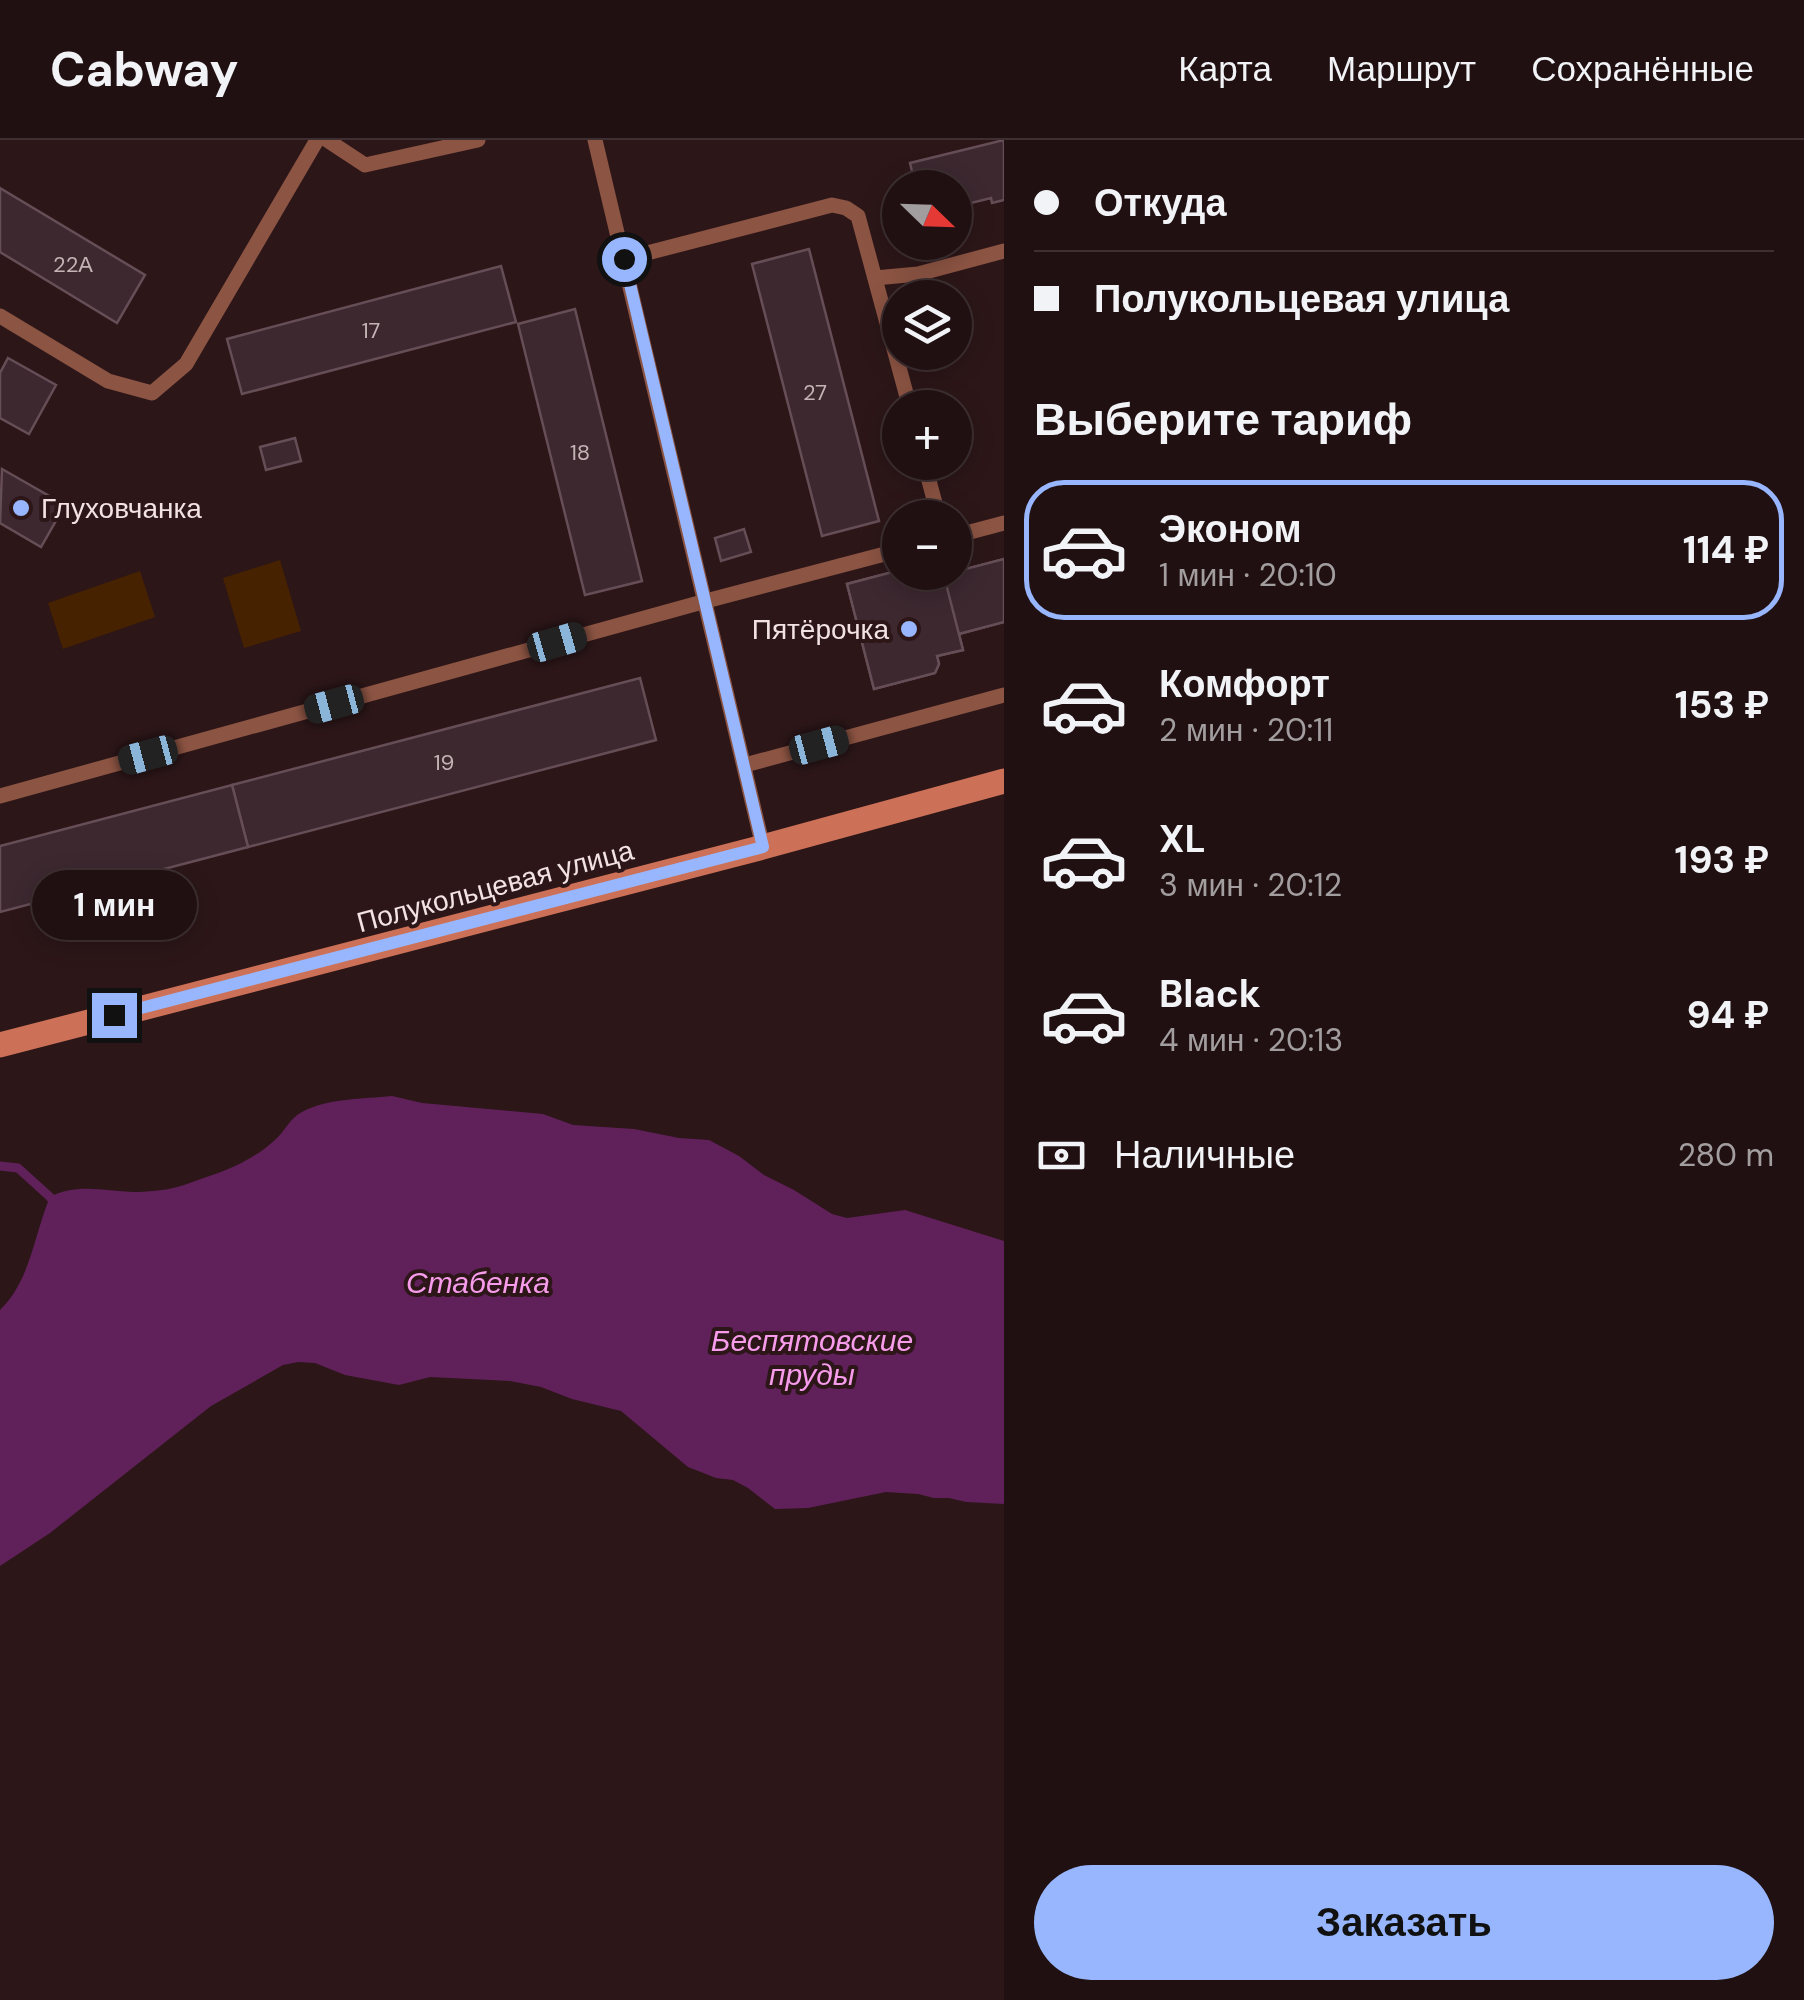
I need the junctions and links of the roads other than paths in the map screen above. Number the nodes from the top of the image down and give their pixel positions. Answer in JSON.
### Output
{"nodes":[{"id":1,"x":318,"y":140,"type":"edge"},
{"id":2,"x":327,"y":140,"type":"edge"},
{"id":3,"x":478,"y":140,"type":"edge"},
{"id":4,"x":595,"y":140,"type":"edge"},
{"id":5,"x":1004,"y":251,"type":"edge"},
{"id":6,"x":624,"y":259,"type":"junction"},
{"id":7,"x":875,"y":278,"type":"junction"},
{"id":8,"x":0,"y":316,"type":"edge"},
{"id":9,"x":905,"y":390,"type":"edge"},
{"id":10,"x":1004,"y":523,"type":"edge"},
{"id":11,"x":972,"y":531,"type":"edge"},
{"id":12,"x":882,"y":555,"type":"edge"},
{"id":13,"x":706,"y":601,"type":"junction"},
{"id":14,"x":1004,"y":696,"type":"edge"},
{"id":15,"x":745,"y":765,"type":"junction"},
{"id":16,"x":1004,"y":781,"type":"edge"},
{"id":17,"x":0,"y":796,"type":"edge"},
{"id":18,"x":763,"y":847,"type":"junction"},
{"id":19,"x":0,"y":1045,"type":"edge"}],
"edges":[{"from":1,"to":8,"type":"lane"},
{"from":2,"to":3,"type":"lane"},
{"from":4,"to":6,"type":"lane"},
{"from":5,"to":7,"type":"lane"},
{"from":6,"to":7,"type":"lane"},
{"from":6,"to":13,"type":"lane"},
{"from":7,"to":9,"type":"lane"},
{"from":10,"to":11,"type":"lane"},
{"from":12,"to":13,"type":"lane"},
{"from":13,"to":15,"type":"lane"},
{"from":13,"to":17,"type":"lane"},
{"from":14,"to":15,"type":"lane"},
{"from":15,"to":18,"type":"lane"},
{"from":16,"to":18,"type":"main road","name":"Полукольцевая улица"},
{"from":18,"to":19,"type":"main road","name":"Полукольцевая улица"}]}
